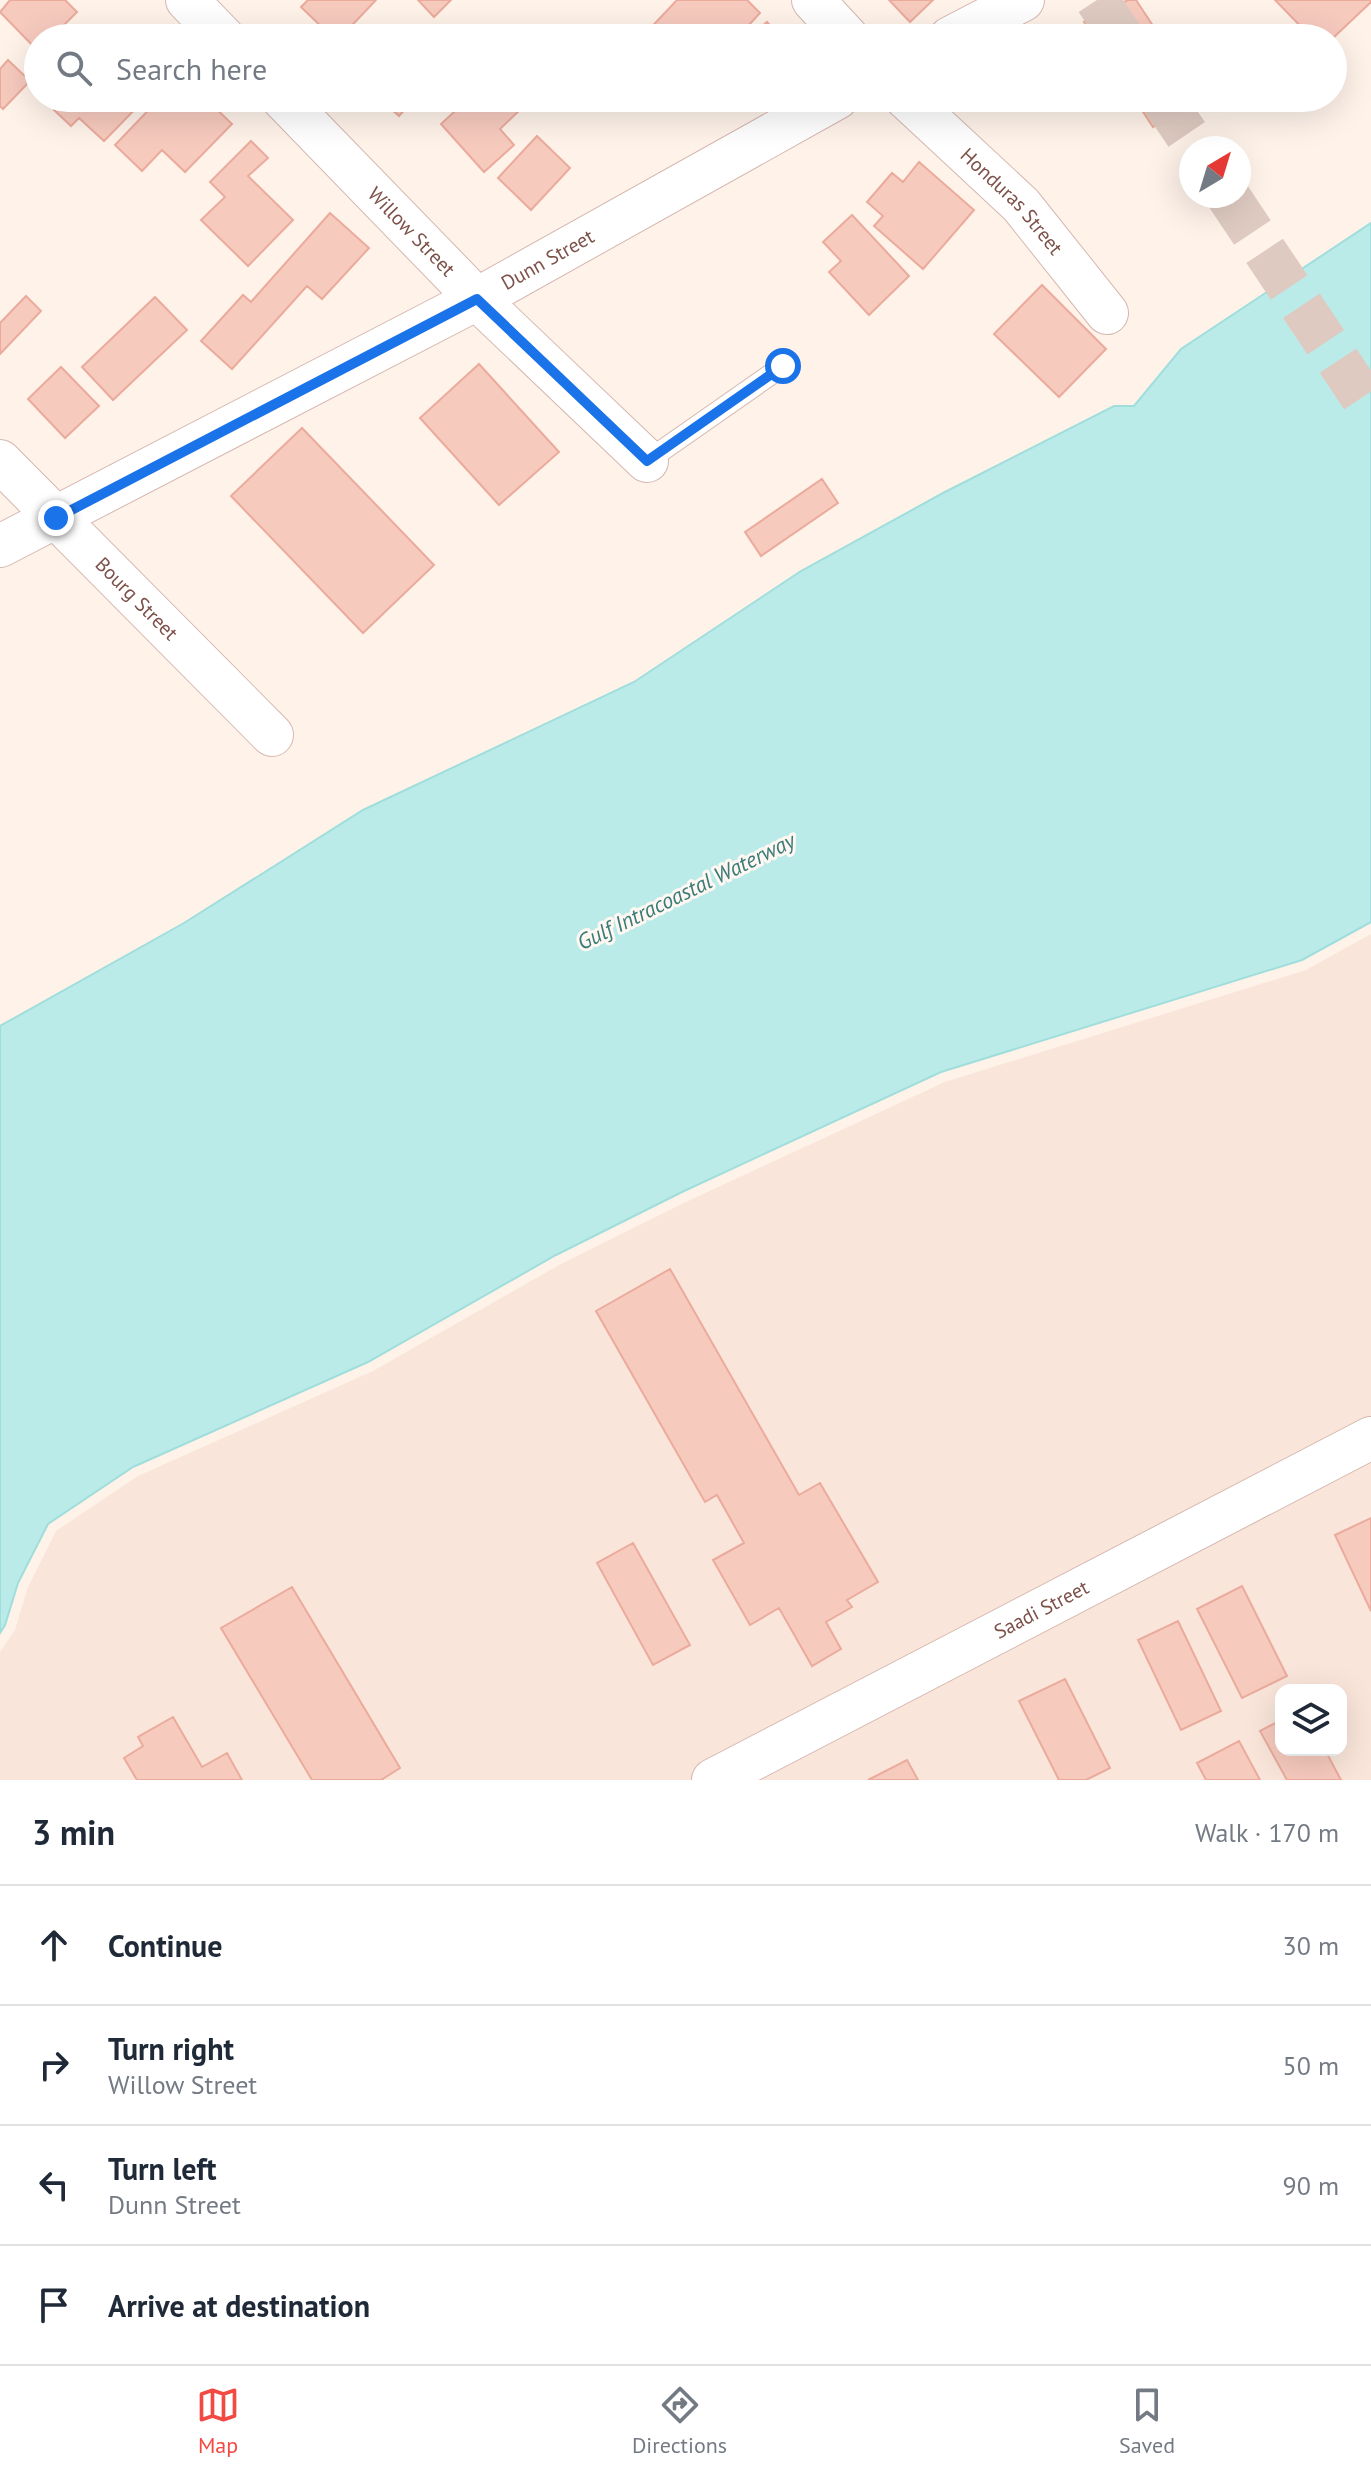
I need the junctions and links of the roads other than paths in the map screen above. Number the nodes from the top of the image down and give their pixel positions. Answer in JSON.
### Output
{"nodes":[{"id":1,"x":187,"y":0,"type":"edge"},
{"id":2,"x":813,"y":0,"type":"edge"},
{"id":3,"x":1023,"y":0,"type":"edge"},
{"id":4,"x":210,"y":24,"type":"edge"},
{"id":5,"x":835,"y":24,"type":"edge"},
{"id":6,"x":977,"y":24,"type":"edge"},
{"id":7,"x":296,"y":112,"type":"edge"},
{"id":8,"x":812,"y":112,"type":"edge"},
{"id":9,"x":921,"y":112,"type":"edge"},
{"id":10,"x":477,"y":299,"type":"junction"},
{"id":11,"x":1107,"y":313,"type":"dead end"},
{"id":12,"x":783,"y":366,"type":"dead end"},
{"id":13,"x":0,"y":461,"type":"edge"},
{"id":14,"x":647,"y":461,"type":"joint"},
{"id":15,"x":56,"y":518,"type":"junction"},
{"id":16,"x":0,"y":546,"type":"edge"},
{"id":17,"x":272,"y":735,"type":"dead end"},
{"id":18,"x":1371,"y":1438,"type":"edge"},
{"id":19,"x":713,"y":1780,"type":"edge"}],
"edges":[{"from":1,"to":4,"type":"street"},
{"from":2,"to":5,"type":"street"},
{"from":3,"to":6,"type":"street"},
{"from":7,"to":10,"type":"street","name":"Willow Street"},
{"from":8,"to":10,"type":"street","name":"Dunn Street"},
{"from":9,"to":11,"type":"street","name":"Honduras Street"},
{"from":10,"to":14,"type":"street","name":"Willow Street"},
{"from":10,"to":15,"type":"street","name":"Dunn Street"},
{"from":12,"to":14,"type":"lane"},
{"from":13,"to":15,"type":"street","name":"Bourg Street"},
{"from":15,"to":16,"type":"street","name":"Dunn Street"},
{"from":15,"to":17,"type":"street","name":"Bourg Street"},
{"from":18,"to":19,"type":"street","name":"Saadi Street"}]}
